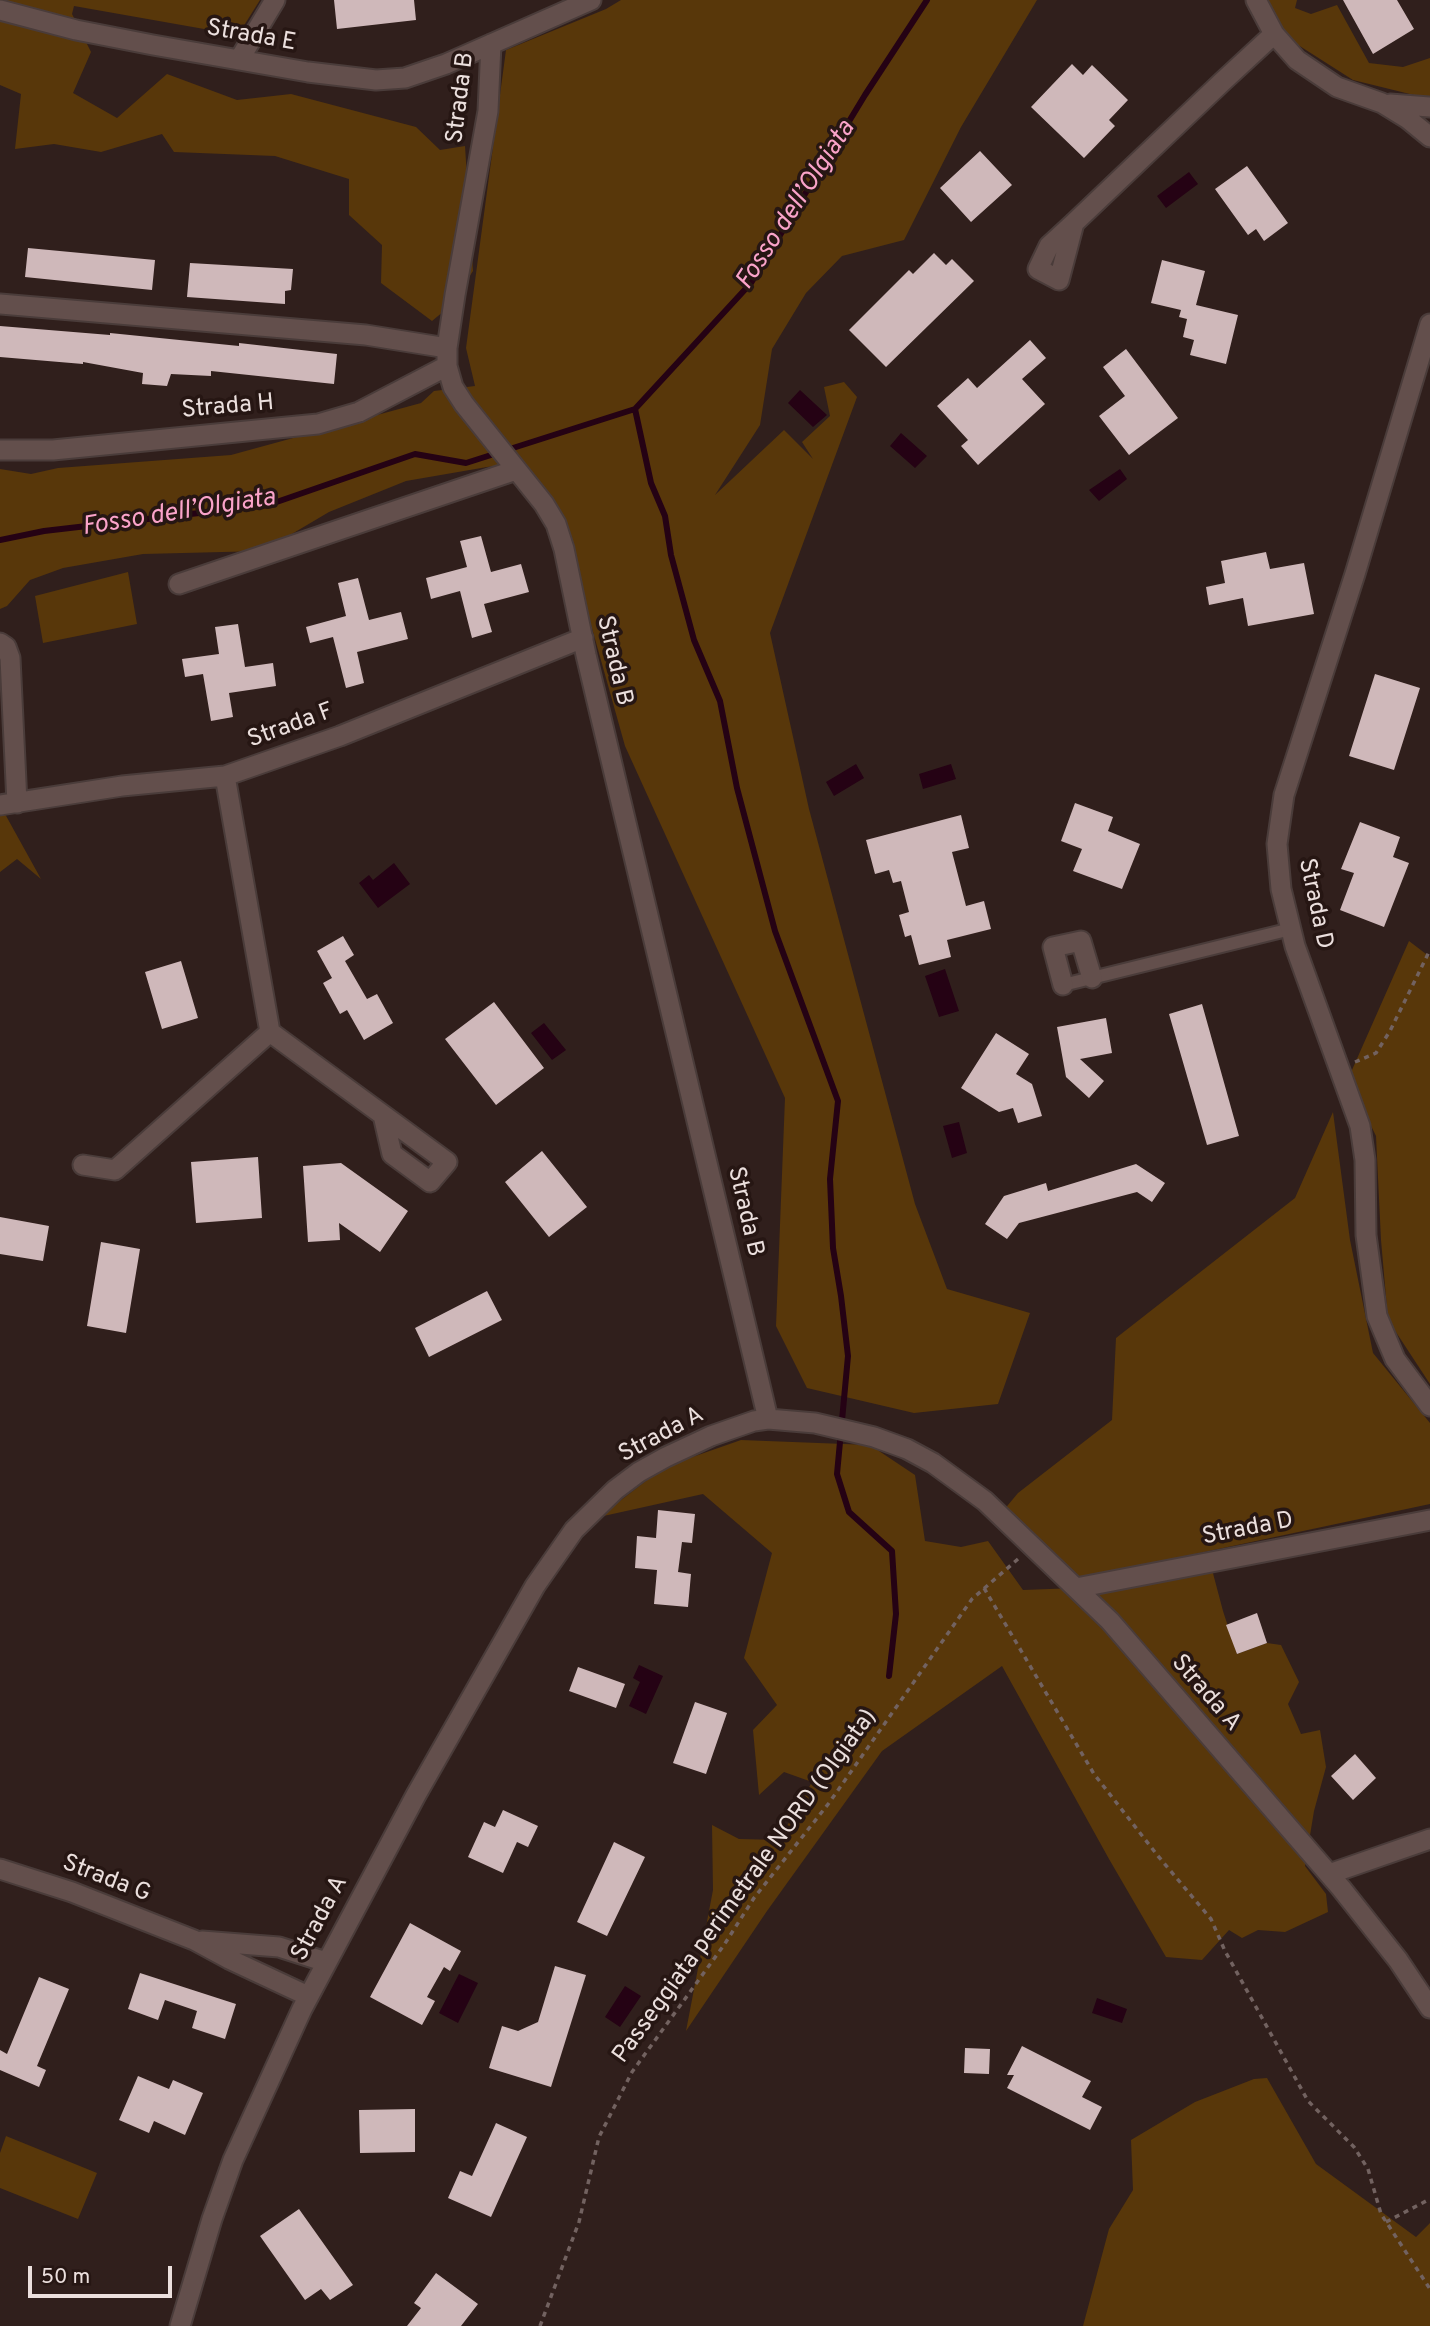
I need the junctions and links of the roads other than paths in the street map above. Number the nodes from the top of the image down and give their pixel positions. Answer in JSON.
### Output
{"nodes":[{"id":1,"x":275,"y":0,"type":"edge"},
{"id":2,"x":591,"y":0,"type":"edge"},
{"id":3,"x":1256,"y":0,"type":"edge"},
{"id":4,"x":0,"y":10,"type":"edge"},
{"id":5,"x":1274,"y":34,"type":"junction"},
{"id":6,"x":491,"y":44,"type":"junction"},
{"id":7,"x":239,"y":60,"type":"junction"},
{"id":8,"x":1382,"y":103,"type":"junction"},
{"id":9,"x":1430,"y":107,"type":"edge"},
{"id":10,"x":1430,"y":120,"type":"edge"},
{"id":11,"x":1430,"y":136,"type":"edge"},
{"id":12,"x":1074,"y":223,"type":"dead end"},
{"id":13,"x":0,"y":304,"type":"edge"},
{"id":14,"x":1430,"y":324,"type":"edge"},
{"id":15,"x":447,"y":357,"type":"junction"},
{"id":16,"x":0,"y":450,"type":"edge"},
{"id":17,"x":506,"y":458,"type":"junction"},
{"id":18,"x":179,"y":584,"type":"dead end"},
{"id":19,"x":583,"y":638,"type":"junction"},
{"id":20,"x":0,"y":643,"type":"edge"},
{"id":21,"x":225,"y":776,"type":"junction"},
{"id":22,"x":9,"y":804,"type":"edge"},
{"id":23,"x":1290,"y":929,"type":"junction"},
{"id":24,"x":1092,"y":978,"type":"junction"},
{"id":25,"x":1063,"y":985,"type":"joint"},
{"id":26,"x":270,"y":1032,"type":"junction"},
{"id":27,"x":383,"y":1115,"type":"dead end"},
{"id":28,"x":83,"y":1165,"type":"dead end"},
{"id":29,"x":1430,"y":1406,"type":"edge"},
{"id":30,"x":768,"y":1419,"type":"junction"},
{"id":31,"x":1430,"y":1520,"type":"edge"},
{"id":32,"x":1076,"y":1588,"type":"junction"},
{"id":33,"x":1430,"y":1839,"type":"edge"},
{"id":34,"x":0,"y":1869,"type":"edge"},
{"id":35,"x":1329,"y":1874,"type":"junction"},
{"id":36,"x":194,"y":1940,"type":"junction"},
{"id":37,"x":326,"y":1962,"type":"junction"},
{"id":38,"x":308,"y":1996,"type":"junction"},
{"id":39,"x":1430,"y":2008,"type":"edge"},
{"id":40,"x":180,"y":2326,"type":"edge"}],
"edges":[{"from":1,"to":7,"type":"street"},
{"from":2,"to":6,"type":"street","name":"Strada B"},
{"from":3,"to":5,"type":"street"},
{"from":4,"to":7,"type":"street","name":"Strada E"},
{"from":5,"to":8,"type":"street"},
{"from":5,"to":12,"type":"street"},
{"from":6,"to":7,"type":"street","name":"Strada E"},
{"from":6,"to":15,"type":"street","name":"Strada B"},
{"from":8,"to":9,"type":"street"},
{"from":8,"to":11,"type":"street"},
{"from":10,"to":11,"type":"street"},
{"from":13,"to":15,"type":"street"},
{"from":14,"to":23,"type":"street","name":"Strada D"},
{"from":15,"to":16,"type":"street","name":"Strada H"},
{"from":15,"to":17,"type":"street","name":"Strada B"},
{"from":17,"to":18,"type":"street"},
{"from":17,"to":19,"type":"street","name":"Strada B"},
{"from":19,"to":21,"type":"street","name":"Strada F"},
{"from":19,"to":30,"type":"street","name":"Strada B"},
{"from":20,"to":22,"type":"street"},
{"from":21,"to":22,"type":"street","name":"Strada F"},
{"from":21,"to":26,"type":"street"},
{"from":23,"to":24,"type":"lane"},
{"from":23,"to":29,"type":"street","name":"Strada D"},
{"from":24,"to":25,"type":"lane"},
{"from":24,"to":25,"type":"street"},
{"from":26,"to":27,"type":"street"},
{"from":26,"to":28,"type":"street"},
{"from":30,"to":32,"type":"street","name":"Strada A"},
{"from":30,"to":37,"type":"street","name":"Strada A"},
{"from":31,"to":32,"type":"street","name":"Strada D"},
{"from":32,"to":35,"type":"street","name":"Strada A"},
{"from":33,"to":35,"type":"street"},
{"from":34,"to":36,"type":"street","name":"Strada G"},
{"from":35,"to":39,"type":"street","name":"Strada A"},
{"from":36,"to":37,"type":"street","name":"Strada G"},
{"from":36,"to":38,"type":"street","name":"Strada G"},
{"from":37,"to":38,"type":"street","name":"Strada A"},
{"from":38,"to":40,"type":"street","name":"Strada A"}]}
